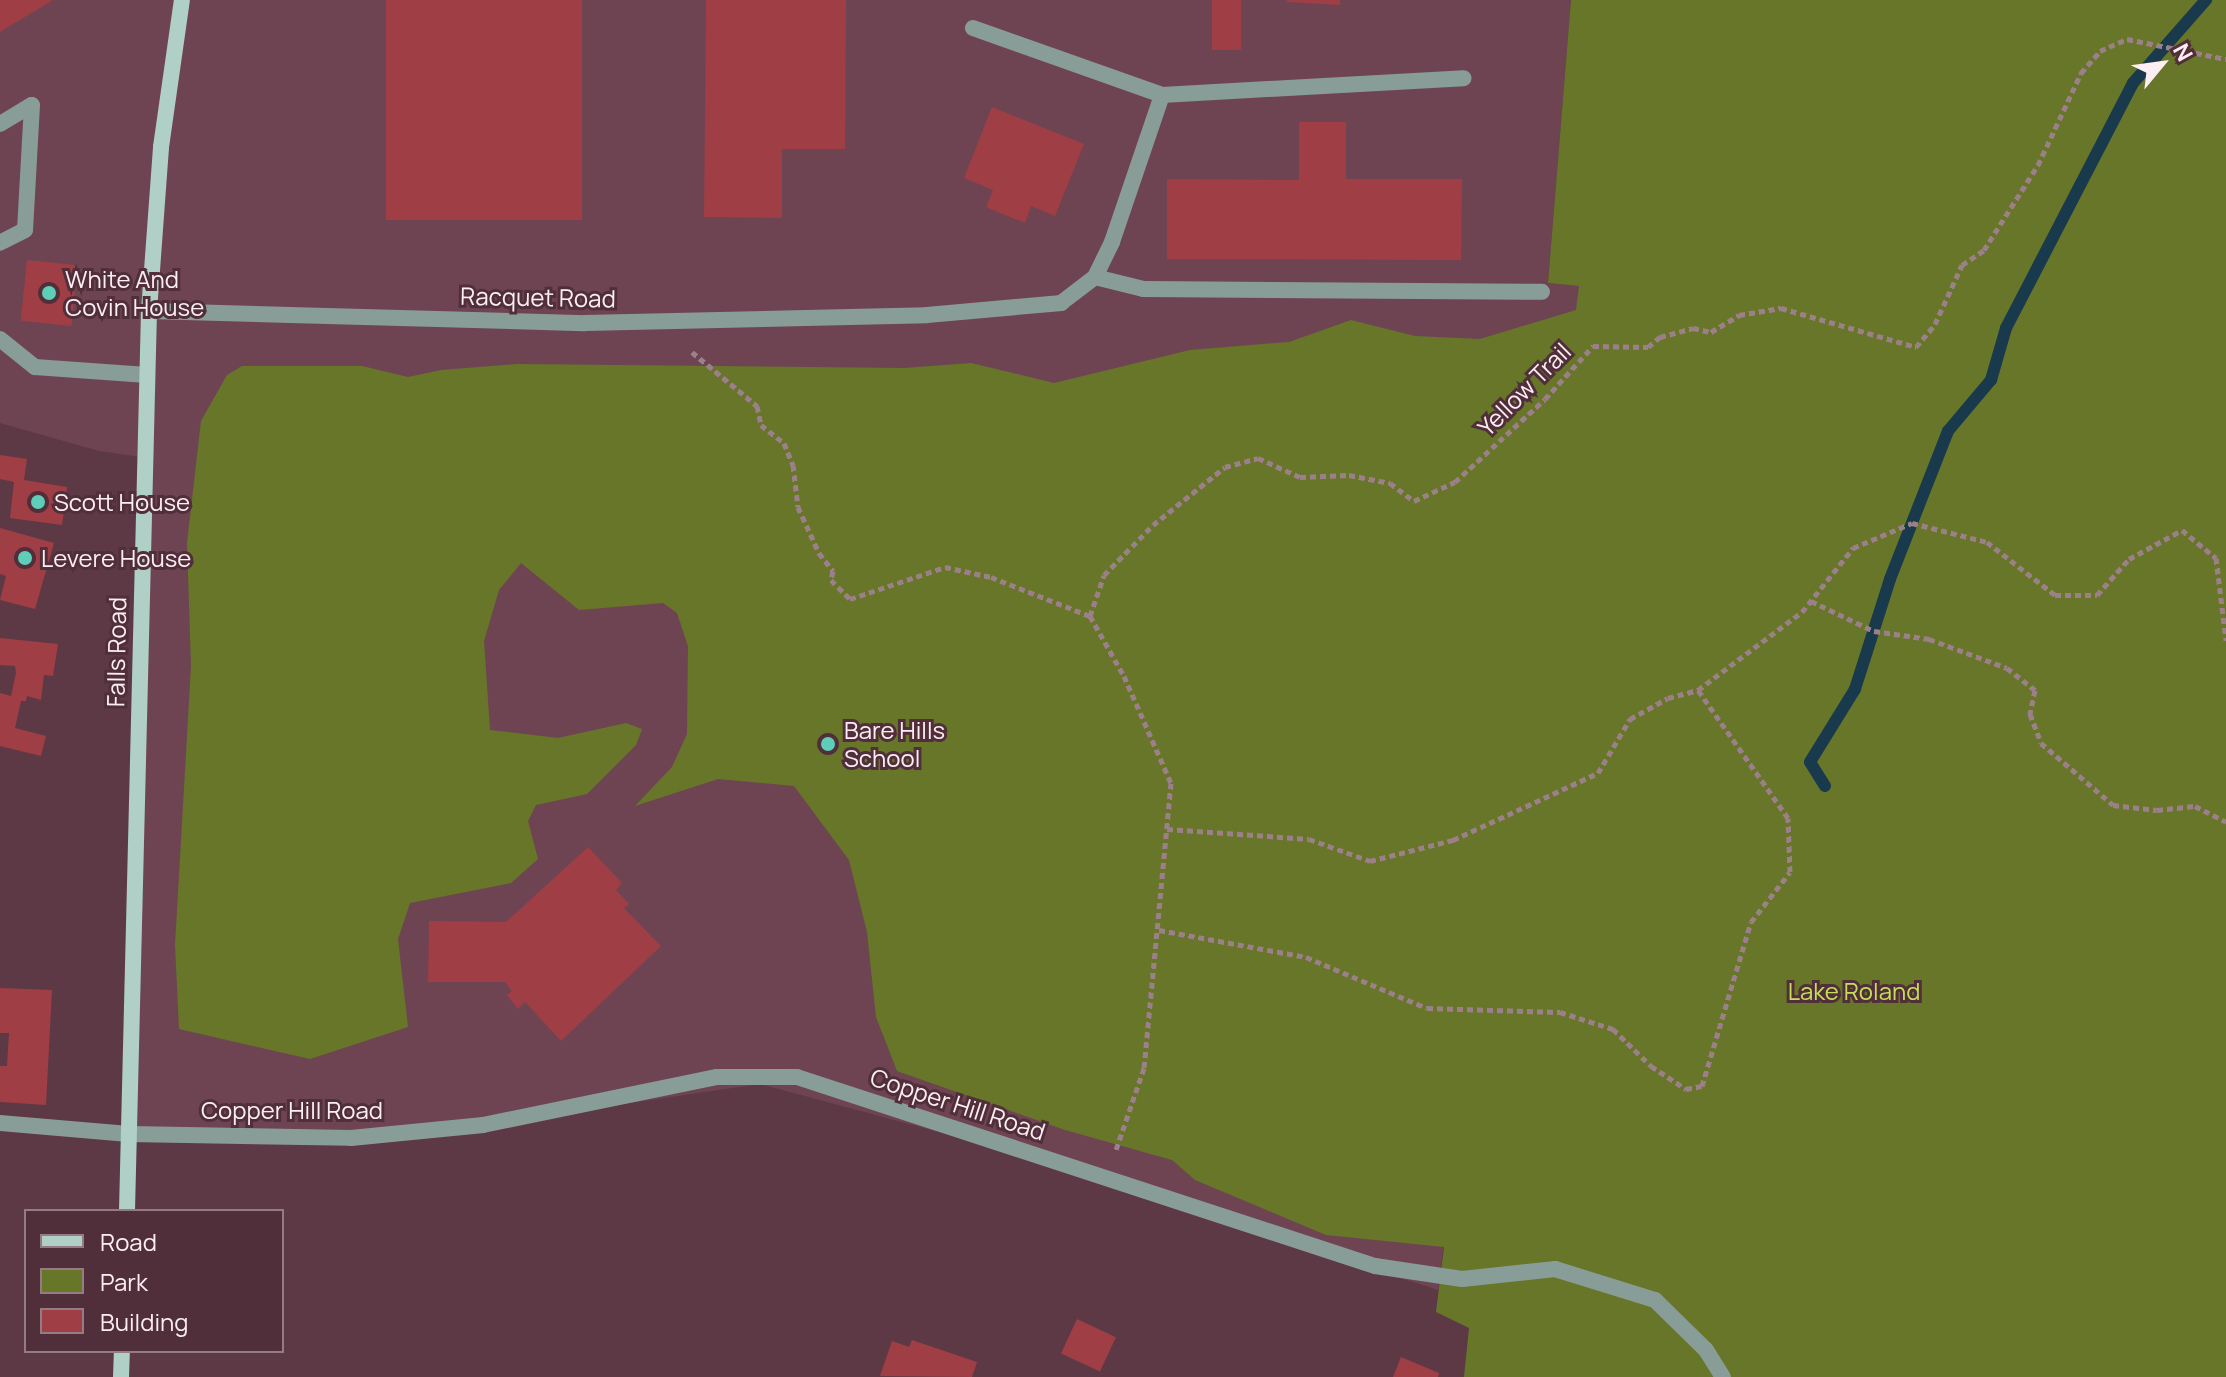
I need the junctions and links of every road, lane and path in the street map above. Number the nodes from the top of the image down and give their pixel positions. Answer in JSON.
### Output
{"nodes":[{"id":1,"x":182,"y":0,"type":"edge"},
{"id":2,"x":973,"y":28,"type":"dead end"},
{"id":3,"x":2226,"y":59,"type":"edge"},
{"id":4,"x":1464,"y":78,"type":"dead end"},
{"id":5,"x":1162,"y":95,"type":"junction"},
{"id":6,"x":0,"y":124,"type":"edge"},
{"id":7,"x":0,"y":243,"type":"edge"},
{"id":8,"x":1095,"y":277,"type":"junction"},
{"id":9,"x":1542,"y":292,"type":"dead end"},
{"id":10,"x":149,"y":311,"type":"junction"},
{"id":11,"x":681,"y":322,"type":"junction"},
{"id":12,"x":0,"y":339,"type":"edge"},
{"id":13,"x":147,"y":375,"type":"junction"},
{"id":14,"x":1811,"y":601,"type":"junction"},
{"id":15,"x":1090,"y":616,"type":"junction"},
{"id":16,"x":2226,"y":640,"type":"edge"},
{"id":17,"x":1698,"y":690,"type":"junction"},
{"id":18,"x":2226,"y":822,"type":"edge"},
{"id":19,"x":1167,"y":829,"type":"junction"},
{"id":20,"x":1158,"y":930,"type":"junction"},
{"id":21,"x":0,"y":1123,"type":"edge"},
{"id":22,"x":129,"y":1134,"type":"junction"},
{"id":23,"x":1107,"y":1178,"type":"junction"},
{"id":24,"x":127,"y":1209,"type":"edge"},
{"id":25,"x":122,"y":1353,"type":"edge"},
{"id":26,"x":121,"y":1377,"type":"edge"},
{"id":27,"x":1723,"y":1377,"type":"edge"}],
"edges":[{"from":1,"to":10,"type":"main road","name":"Falls Road"},
{"from":2,"to":5,"type":"street"},
{"from":3,"to":15,"type":"path","name":"Yellow Trail"},
{"from":4,"to":5,"type":"street"},
{"from":5,"to":8,"type":"street"},
{"from":6,"to":7,"type":"street"},
{"from":8,"to":9,"type":"street"},
{"from":8,"to":11,"type":"street","name":"Racquet Road"},
{"from":10,"to":11,"type":"street","name":"Racquet Road"},
{"from":10,"to":13,"type":"main road","name":"Falls Road"},
{"from":11,"to":15,"type":"path"},
{"from":12,"to":13,"type":"street"},
{"from":13,"to":22,"type":"main road","name":"Falls Road"},
{"from":14,"to":16,"type":"path"},
{"from":14,"to":17,"type":"path"},
{"from":14,"to":18,"type":"path"},
{"from":15,"to":19,"type":"path"},
{"from":17,"to":19,"type":"path"},
{"from":17,"to":20,"type":"path"},
{"from":19,"to":20,"type":"path"},
{"from":20,"to":23,"type":"path"},
{"from":21,"to":22,"type":"street","name":"Copper Hill Road"},
{"from":22,"to":23,"type":"street","name":"Copper Hill Road"},
{"from":22,"to":24,"type":"main road","name":"Falls Road"},
{"from":23,"to":27,"type":"street","name":"Copper Hill Road"},
{"from":25,"to":26,"type":"main road"}]}
